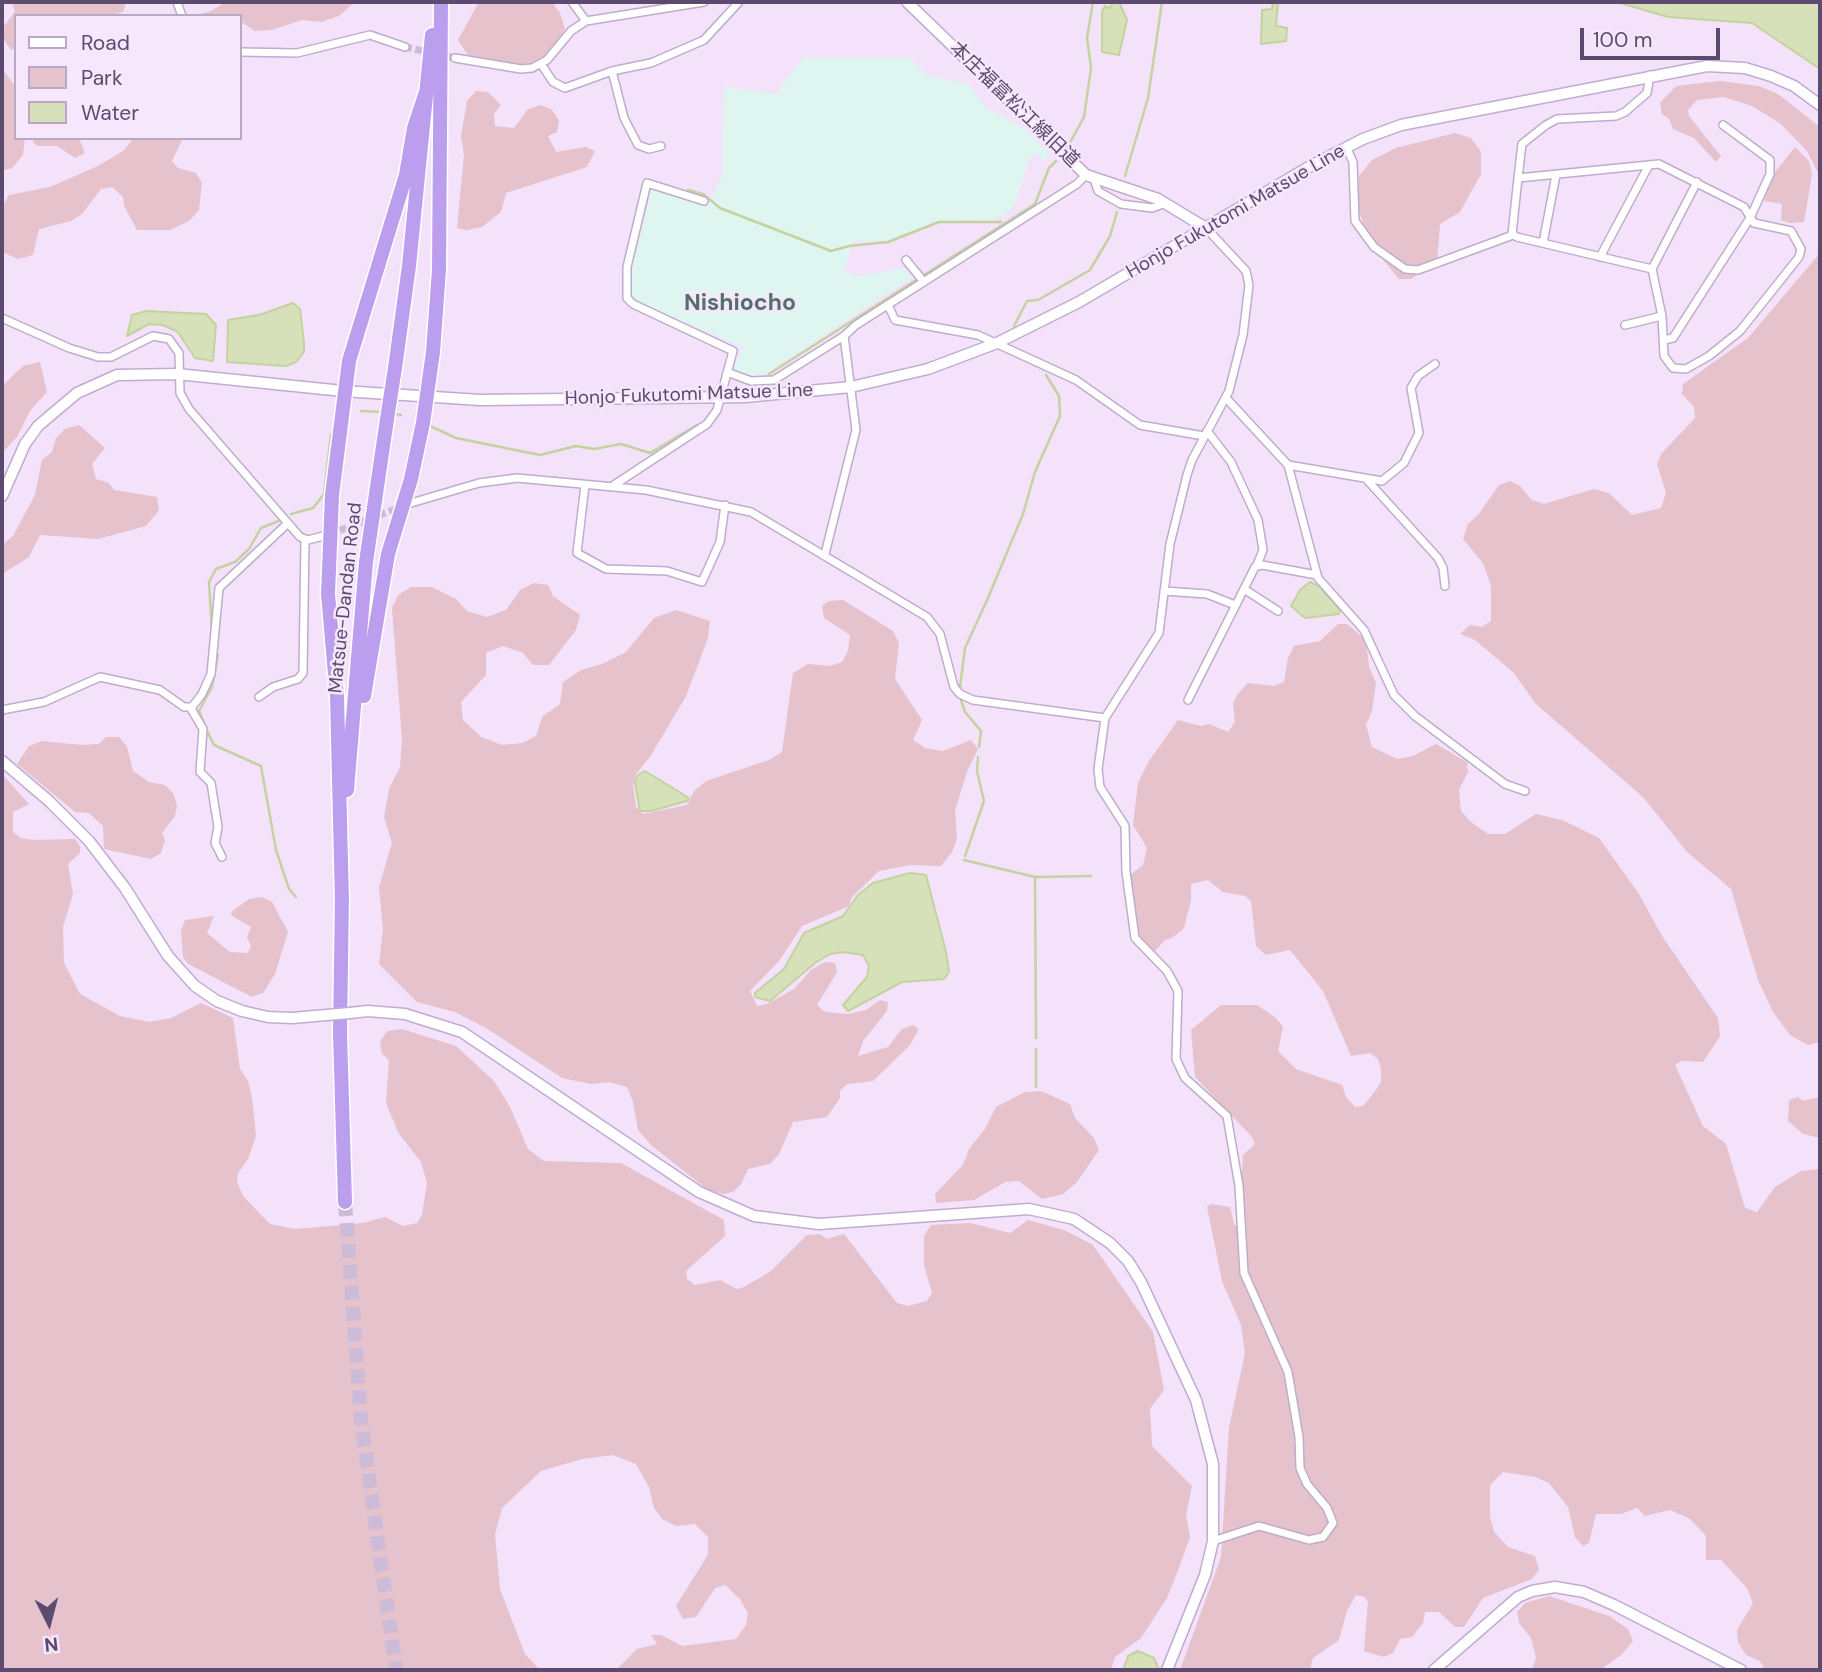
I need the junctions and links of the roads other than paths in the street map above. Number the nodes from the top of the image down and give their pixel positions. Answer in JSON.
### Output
{"nodes":[{"id":1,"x":434,"y":2,"type":"edge"},
{"id":2,"x":441,"y":2,"type":"edge"},
{"id":3,"x":572,"y":2,"type":"edge"},
{"id":4,"x":704,"y":2,"type":"edge"},
{"id":5,"x":739,"y":2,"type":"edge"},
{"id":6,"x":907,"y":2,"type":"edge"},
{"id":7,"x":586,"y":21,"type":"junction"},
{"id":8,"x":405,"y":47,"type":"tunnel mouth"},
{"id":9,"x":242,"y":52,"type":"edge"},
{"id":10,"x":456,"y":58,"type":"tunnel mouth"},
{"id":11,"x":541,"y":64,"type":"junction"},
{"id":12,"x":612,"y":71,"type":"junction"},
{"id":13,"x":1650,"y":75,"type":"junction"},
{"id":14,"x":427,"y":89,"type":"junction"},
{"id":15,"x":1820,"y":105,"type":"edge"},
{"id":16,"x":1723,"y":125,"type":"dead end"},
{"id":17,"x":661,"y":146,"type":"dead end"},
{"id":18,"x":1346,"y":147,"type":"junction"},
{"id":19,"x":1649,"y":164,"type":"junction"},
{"id":20,"x":1556,"y":175,"type":"junction"},
{"id":21,"x":1090,"y":177,"type":"junction"},
{"id":22,"x":1518,"y":178,"type":"junction"},
{"id":23,"x":1697,"y":182,"type":"junction"},
{"id":24,"x":704,"y":201,"type":"dead end"},
{"id":25,"x":1750,"y":218,"type":"junction"},
{"id":26,"x":1206,"y":228,"type":"junction"},
{"id":27,"x":1513,"y":235,"type":"junction"},
{"id":28,"x":1543,"y":243,"type":"junction"},
{"id":29,"x":1600,"y":257,"type":"junction"},
{"id":30,"x":906,"y":260,"type":"dead end"},
{"id":31,"x":1653,"y":269,"type":"junction"},
{"id":32,"x":921,"y":278,"type":"junction"},
{"id":33,"x":888,"y":305,"type":"junction"},
{"id":34,"x":1662,"y":316,"type":"junction"},
{"id":35,"x":2,"y":318,"type":"edge"},
{"id":36,"x":1625,"y":325,"type":"dead end"},
{"id":37,"x":844,"y":336,"type":"junction"},
{"id":38,"x":1664,"y":340,"type":"junction"},
{"id":39,"x":997,"y":342,"type":"junction"},
{"id":40,"x":1435,"y":364,"type":"dead end"},
{"id":41,"x":727,"y":372,"type":"junction"},
{"id":42,"x":177,"y":374,"type":"junction"},
{"id":43,"x":851,"y":387,"type":"junction"},
{"id":44,"x":343,"y":391,"type":"junction"},
{"id":45,"x":721,"y":397,"type":"junction"},
{"id":46,"x":426,"y":398,"type":"junction"},
{"id":47,"x":1226,"y":398,"type":"junction"},
{"id":48,"x":1205,"y":433,"type":"junction"},
{"id":49,"x":1288,"y":465,"type":"junction"},
{"id":50,"x":1368,"y":481,"type":"junction"},
{"id":51,"x":585,"y":485,"type":"junction"},
{"id":52,"x":613,"y":486,"type":"junction"},
{"id":53,"x":2,"y":496,"type":"edge"},
{"id":54,"x":411,"y":503,"type":"tunnel mouth"},
{"id":55,"x":725,"y":505,"type":"junction"},
{"id":56,"x":287,"y":524,"type":"junction"},
{"id":57,"x":323,"y":536,"type":"tunnel mouth"},
{"id":58,"x":305,"y":539,"type":"junction"},
{"id":59,"x":825,"y":554,"type":"junction"},
{"id":60,"x":1257,"y":565,"type":"junction"},
{"id":61,"x":1317,"y":575,"type":"junction"},
{"id":62,"x":1445,"y":586,"type":"dead end"},
{"id":63,"x":1244,"y":589,"type":"junction"},
{"id":64,"x":1164,"y":591,"type":"junction"},
{"id":65,"x":1235,"y":606,"type":"junction"},
{"id":66,"x":1278,"y":611,"type":"dead end"},
{"id":67,"x":259,"y":697,"type":"dead end"},
{"id":68,"x":1188,"y":700,"type":"dead end"},
{"id":69,"x":190,"y":708,"type":"junction"},
{"id":70,"x":2,"y":710,"type":"edge"},
{"id":71,"x":1105,"y":718,"type":"junction"},
{"id":72,"x":2,"y":761,"type":"edge"},
{"id":73,"x":348,"y":774,"type":"junction"},
{"id":74,"x":1525,"y":791,"type":"dead end"},
{"id":75,"x":222,"y":858,"type":"dead end"},
{"id":76,"x":342,"y":902,"type":"junction"},
{"id":77,"x":345,"y":1202,"type":"tunnel mouth"},
{"id":78,"x":1213,"y":1541,"type":"junction"},
{"id":79,"x":1167,"y":1670,"type":"edge"},
{"id":80,"x":1434,"y":1670,"type":"edge"},
{"id":81,"x":1741,"y":1670,"type":"edge"}],
"edges":[{"from":1,"to":14,"type":"highway","name":"Matsue-Dandan Road"},
{"from":2,"to":46,"type":"highway"},
{"from":3,"to":7,"type":"street"},
{"from":4,"to":7,"type":"street"},
{"from":5,"to":12,"type":"street"},
{"from":6,"to":21,"type":"street","name":"本庄福富松江線旧道"},
{"from":7,"to":11,"type":"street"},
{"from":8,"to":9,"type":"street"},
{"from":10,"to":11,"type":"street"},
{"from":11,"to":12,"type":"street"},
{"from":12,"to":17,"type":"street"},
{"from":13,"to":15,"type":"street","name":"Honjo Fukutomi Matsue Line"},
{"from":13,"to":18,"type":"street","name":"Honjo Fukutomi Matsue Line"},
{"from":13,"to":22,"type":"street"},
{"from":14,"to":44,"type":"highway"},
{"from":14,"to":73,"type":"highway","name":"Matsue-Dandan Road","bridge":true},
{"from":16,"to":25,"type":"street"},
{"from":18,"to":26,"type":"street","name":"Honjo Fukutomi Matsue Line"},
{"from":18,"to":27,"type":"street"},
{"from":19,"to":20,"type":"street"},
{"from":19,"to":23,"type":"street"},
{"from":19,"to":29,"type":"street"},
{"from":20,"to":22,"type":"street"},
{"from":20,"to":28,"type":"street"},
{"from":21,"to":26,"type":"street","name":"本庄福富松江線旧道"},
{"from":21,"to":32,"type":"street"},
{"from":22,"to":27,"type":"street"},
{"from":23,"to":25,"type":"street"},
{"from":23,"to":31,"type":"street"},
{"from":24,"to":41,"type":"street"},
{"from":25,"to":38,"type":"street"},
{"from":25,"to":38,"type":"street"},
{"from":26,"to":39,"type":"street","name":"Honjo Fukutomi Matsue Line"},
{"from":26,"to":47,"type":"street"},
{"from":27,"to":28,"type":"street"},
{"from":28,"to":29,"type":"street"},
{"from":29,"to":31,"type":"street"},
{"from":30,"to":32,"type":"street"},
{"from":31,"to":34,"type":"street"},
{"from":32,"to":33,"type":"street"},
{"from":33,"to":37,"type":"street"},
{"from":33,"to":39,"type":"street"},
{"from":34,"to":36,"type":"street"},
{"from":34,"to":38,"type":"street"},
{"from":35,"to":42,"type":"street"},
{"from":37,"to":41,"type":"street"},
{"from":37,"to":43,"type":"street"},
{"from":39,"to":43,"type":"street","name":"Honjo Fukutomi Matsue Line"},
{"from":39,"to":48,"type":"street"},
{"from":40,"to":50,"type":"street"},
{"from":41,"to":45,"type":"street"},
{"from":42,"to":44,"type":"street","name":"Honjo Fukutomi Matsue Line"},
{"from":42,"to":53,"type":"street","name":"Honjo Fukutomi Matsue Line"},
{"from":42,"to":56,"type":"street"},
{"from":43,"to":45,"type":"street","name":"Honjo Fukutomi Matsue Line"},
{"from":43,"to":59,"type":"street"},
{"from":44,"to":46,"type":"street","name":"Honjo Fukutomi Matsue Line"},
{"from":44,"to":76,"type":"highway"},
{"from":45,"to":46,"type":"street","name":"Honjo Fukutomi Matsue Line"},
{"from":45,"to":52,"type":"street"},
{"from":46,"to":73,"type":"highway"},
{"from":47,"to":48,"type":"street"},
{"from":47,"to":49,"type":"street"},
{"from":48,"to":60,"type":"street"},
{"from":48,"to":64,"type":"street"},
{"from":49,"to":50,"type":"street"},
{"from":49,"to":61,"type":"street"},
{"from":50,"to":62,"type":"street"},
{"from":51,"to":52,"type":"street"},
{"from":51,"to":54,"type":"street"},
{"from":51,"to":55,"type":"street"},
{"from":52,"to":55,"type":"street"},
{"from":55,"to":59,"type":"street"},
{"from":56,"to":58,"type":"street"},
{"from":56,"to":69,"type":"street"},
{"from":57,"to":58,"type":"street"},
{"from":58,"to":67,"type":"street"},
{"from":59,"to":71,"type":"street"},
{"from":60,"to":61,"type":"street"},
{"from":60,"to":63,"type":"street"},
{"from":61,"to":74,"type":"street"},
{"from":63,"to":65,"type":"street"},
{"from":63,"to":66,"type":"street"},
{"from":64,"to":65,"type":"street"},
{"from":64,"to":71,"type":"street"},
{"from":65,"to":68,"type":"street"},
{"from":69,"to":70,"type":"street"},
{"from":69,"to":75,"type":"street"},
{"from":71,"to":78,"type":"street"},
{"from":72,"to":78,"type":"street","bridge":true},
{"from":73,"to":76,"type":"highway","name":"Matsue-Dandan Road"},
{"from":76,"to":77,"type":"highway","name":"Matsue-Dandan Road"},
{"from":78,"to":79,"type":"street"},
{"from":80,"to":81,"type":"street"}]}
